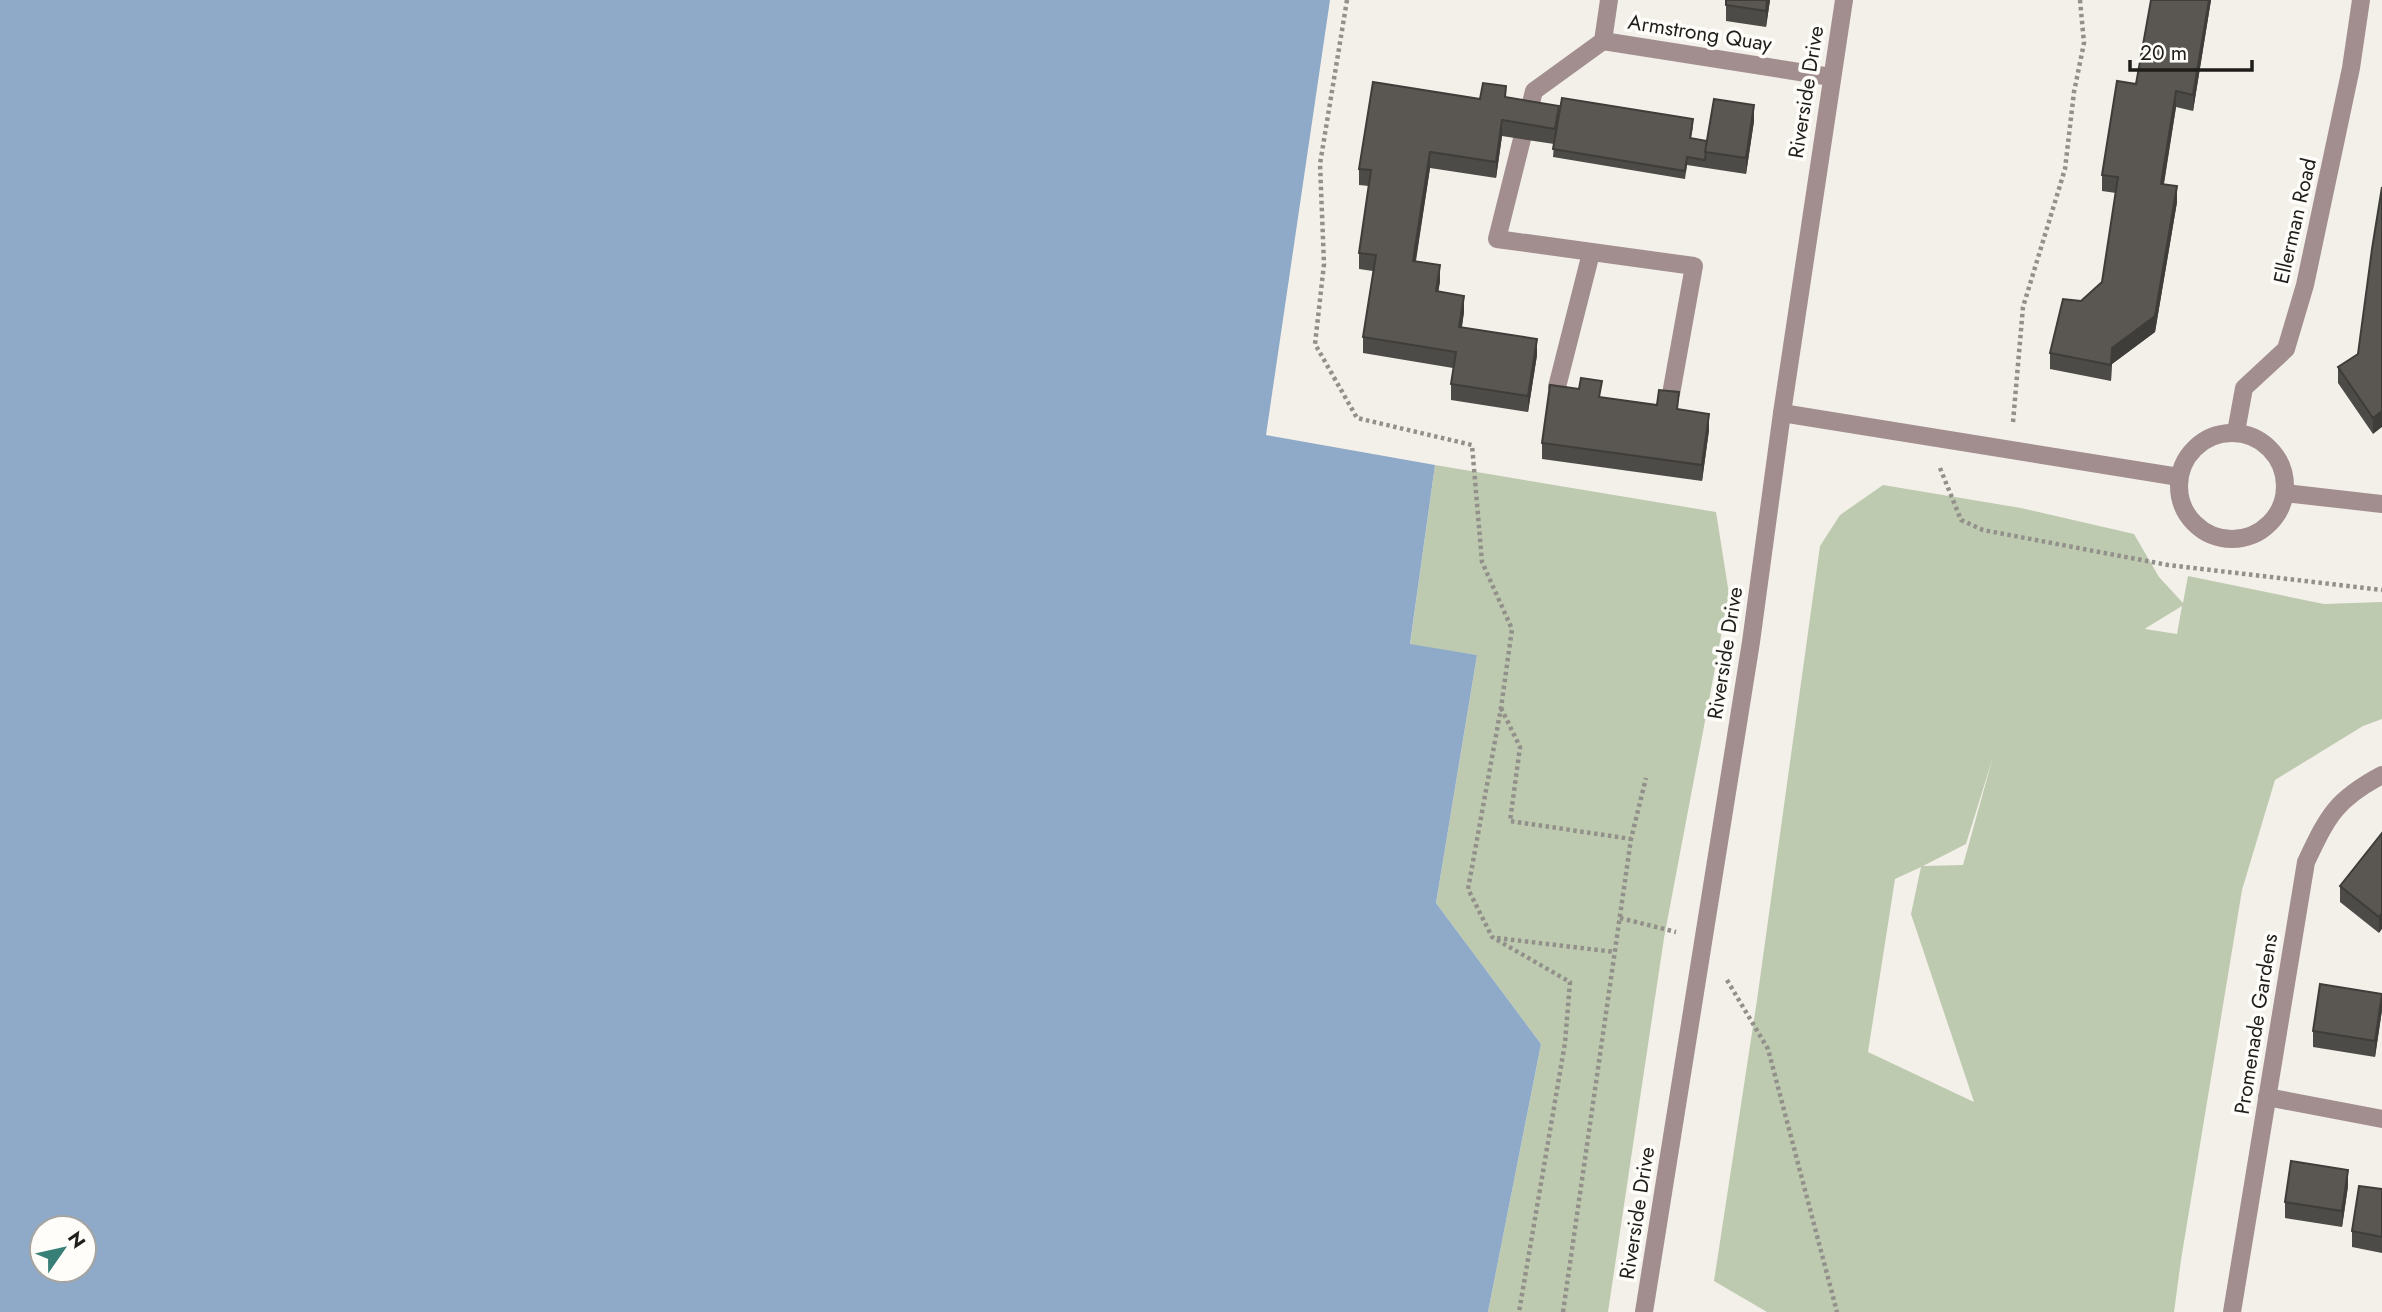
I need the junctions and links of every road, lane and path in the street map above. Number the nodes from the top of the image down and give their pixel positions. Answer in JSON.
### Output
{"nodes":[{"id":1,"x":1347,"y":0,"type":"edge"},
{"id":2,"x":1609,"y":0,"type":"edge"},
{"id":3,"x":1843,"y":0,"type":"edge"},
{"id":4,"x":2080,"y":0,"type":"edge"},
{"id":5,"x":2361,"y":0,"type":"edge"},
{"id":6,"x":1603,"y":41,"type":"junction"},
{"id":7,"x":1831,"y":77,"type":"junction"},
{"id":8,"x":1591,"y":253,"type":"junction"},
{"id":9,"x":1557,"y":387,"type":"edge"},
{"id":10,"x":1671,"y":394,"type":"edge"},
{"id":11,"x":1782,"y":413,"type":"junction"},
{"id":12,"x":2236,"y":432,"type":"junction"},
{"id":13,"x":1928,"y":438,"type":"junction"},
{"id":14,"x":2011,"y":451,"type":"junction"},
{"id":15,"x":2179,"y":477,"type":"junction"},
{"id":16,"x":2285,"y":494,"type":"junction"},
{"id":17,"x":2382,"y":504,"type":"edge"},
{"id":18,"x":2382,"y":590,"type":"edge"},
{"id":19,"x":1501,"y":708,"type":"junction"},
{"id":20,"x":2382,"y":775,"type":"edge"},
{"id":21,"x":1646,"y":778,"type":"dead end"},
{"id":22,"x":1631,"y":839,"type":"junction"},
{"id":23,"x":1620,"y":918,"type":"junction"},
{"id":24,"x":1492,"y":937,"type":"junction"},
{"id":25,"x":1703,"y":939,"type":"junction"},
{"id":26,"x":1615,"y":952,"type":"junction"},
{"id":27,"x":2267,"y":1097,"type":"junction"},
{"id":28,"x":2382,"y":1119,"type":"edge"},
{"id":29,"x":1518,"y":1312,"type":"edge"},
{"id":30,"x":1563,"y":1312,"type":"edge"},
{"id":31,"x":1644,"y":1312,"type":"edge"},
{"id":32,"x":1838,"y":1312,"type":"edge"},
{"id":33,"x":2232,"y":1312,"type":"edge"}],
"edges":[{"from":1,"to":19,"type":"path"},
{"from":2,"to":6,"type":"street","name":"Armstrong Quay"},
{"from":3,"to":7,"type":"street","name":"Riverside Drive"},
{"from":4,"to":14,"type":"path"},
{"from":5,"to":12,"type":"street","name":"Ellerman Road"},
{"from":6,"to":7,"type":"street","name":"Armstrong Quay"},
{"from":6,"to":8,"type":"street","name":"Armstrong Quay"},
{"from":7,"to":11,"type":"street","name":"Riverside Drive"},
{"from":8,"to":9,"type":"street"},
{"from":8,"to":10,"type":"street","name":"Armstrong Quay"},
{"from":11,"to":13,"type":"street"},
{"from":11,"to":25,"type":"street","name":"Riverside Drive"},
{"from":12,"to":15,"type":"street"},
{"from":12,"to":16,"type":"street"},
{"from":13,"to":14,"type":"street"},
{"from":13,"to":18,"type":"path"},
{"from":14,"to":15,"type":"street"},
{"from":15,"to":16,"type":"street"},
{"from":16,"to":17,"type":"street"},
{"from":19,"to":22,"type":"path"},
{"from":19,"to":24,"type":"path"},
{"from":20,"to":27,"type":"street","name":"Promenade Gardens"},
{"from":21,"to":22,"type":"path"},
{"from":22,"to":23,"type":"path"},
{"from":23,"to":25,"type":"path"},
{"from":23,"to":26,"type":"path"},
{"from":24,"to":26,"type":"path"},
{"from":24,"to":29,"type":"path"},
{"from":25,"to":31,"type":"street","name":"Riverside Drive"},
{"from":25,"to":32,"type":"path"},
{"from":26,"to":30,"type":"path"},
{"from":27,"to":28,"type":"street"},
{"from":27,"to":33,"type":"street","name":"Promenade Gardens"}]}
